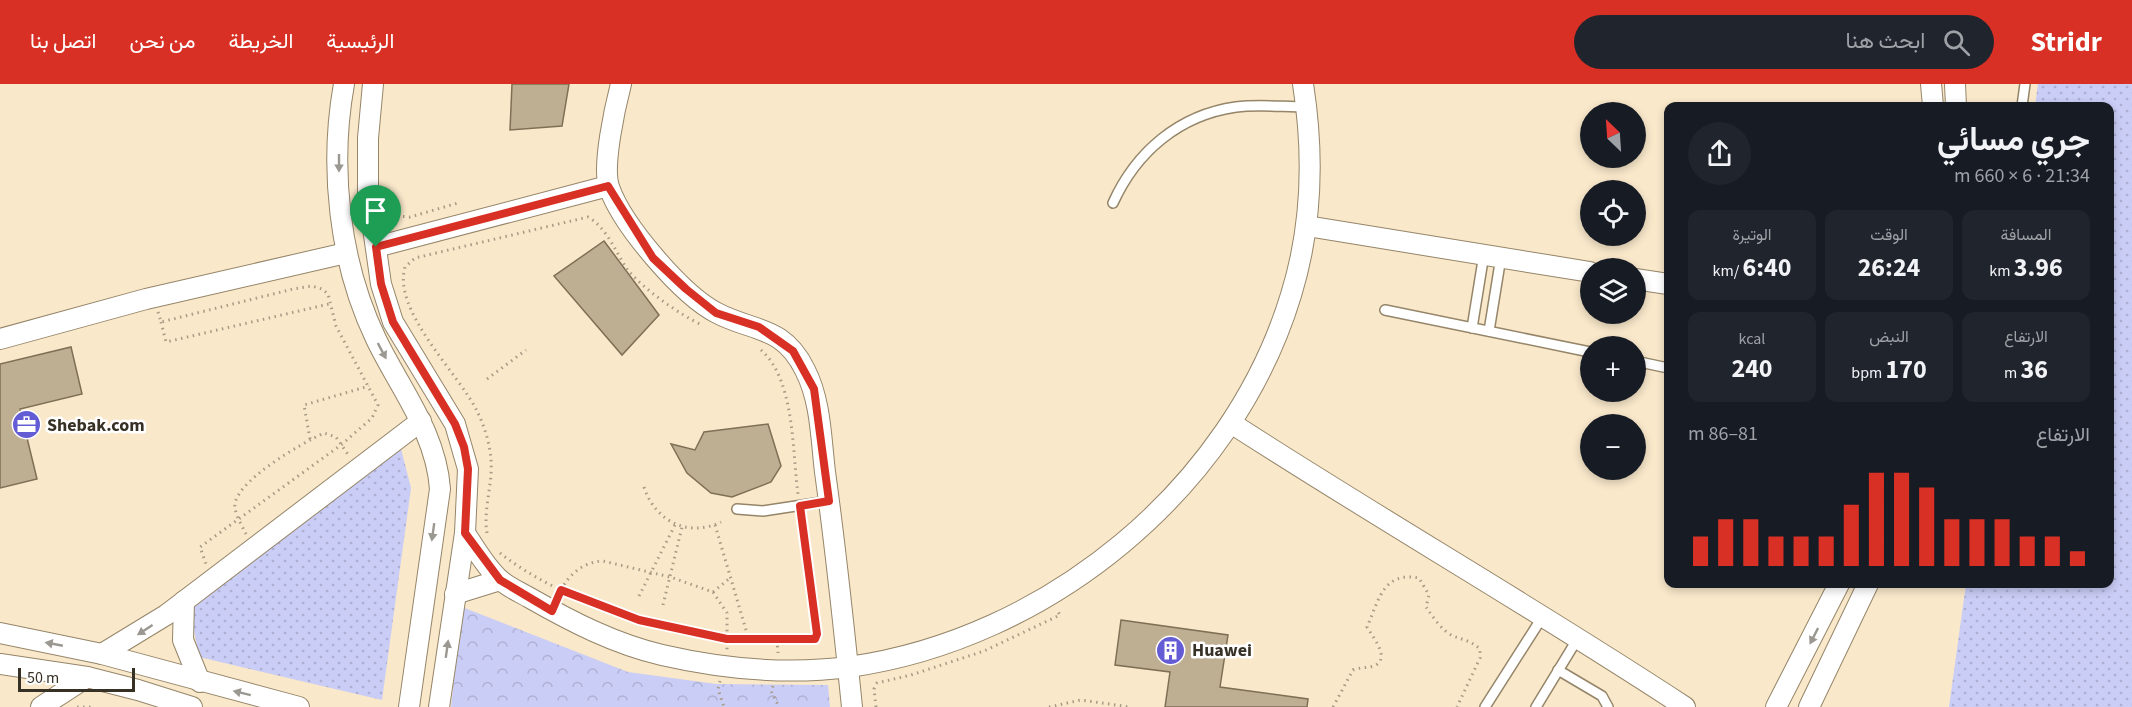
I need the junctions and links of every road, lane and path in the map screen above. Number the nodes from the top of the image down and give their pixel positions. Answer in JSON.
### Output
{"nodes":[{"id":1,"x":344,"y":84,"type":"edge"},
{"id":2,"x":373,"y":84,"type":"edge"},
{"id":3,"x":621,"y":84,"type":"edge"},
{"id":4,"x":1303,"y":84,"type":"edge"},
{"id":5,"x":1931,"y":84,"type":"edge"},
{"id":6,"x":1955,"y":84,"type":"edge"},
{"id":7,"x":2025,"y":84,"type":"edge"},
{"id":8,"x":1933,"y":102,"type":"edge"},
{"id":9,"x":1956,"y":102,"type":"edge"},
{"id":10,"x":2023,"y":102,"type":"edge"},
{"id":11,"x":1306,"y":107,"type":"junction"},
{"id":12,"x":339,"y":135,"type":"junction"},
{"id":13,"x":368,"y":138,"type":"junction"},
{"id":14,"x":608,"y":186,"type":"junction"},
{"id":15,"x":387,"y":202,"type":"dead end"},
{"id":16,"x":458,"y":203,"type":"dead end"},
{"id":17,"x":1113,"y":203,"type":"dead end"},
{"id":18,"x":1307,"y":226,"type":"junction"},
{"id":19,"x":376,"y":247,"type":"junction"},
{"id":20,"x":346,"y":253,"type":"junction"},
{"id":21,"x":1493,"y":256,"type":"junction"},
{"id":22,"x":1580,"y":270,"type":"edge"},
{"id":23,"x":1646,"y":281,"type":"edge"},
{"id":24,"x":1664,"y":283,"type":"edge"},
{"id":25,"x":154,"y":297,"type":"junction"},
{"id":26,"x":329,"y":304,"type":"junction"},
{"id":27,"x":1385,"y":310,"type":"dead end"},
{"id":28,"x":161,"y":322,"type":"junction"},
{"id":29,"x":1472,"y":328,"type":"junction"},
{"id":30,"x":711,"y":330,"type":"dead end"},
{"id":31,"x":1490,"y":331,"type":"junction"},
{"id":32,"x":774,"y":335,"type":"junction"},
{"id":33,"x":0,"y":339,"type":"edge"},
{"id":34,"x":526,"y":350,"type":"dead end"},
{"id":35,"x":1580,"y":350,"type":"edge"},
{"id":36,"x":1646,"y":363,"type":"edge"},
{"id":37,"x":1664,"y":367,"type":"edge"},
{"id":38,"x":487,"y":379,"type":"dead end"},
{"id":39,"x":369,"y":386,"type":"junction"},
{"id":40,"x":421,"y":421,"type":"junction"},
{"id":41,"x":1231,"y":423,"type":"junction"},
{"id":42,"x":310,"y":439,"type":"junction"},
{"id":43,"x":341,"y":445,"type":"junction"},
{"id":44,"x":358,"y":469,"type":"junction"},
{"id":45,"x":644,"y":487,"type":"dead end"},
{"id":46,"x":829,"y":501,"type":"junction"},
{"id":47,"x":800,"y":506,"type":"junction"},
{"id":48,"x":737,"y":509,"type":"dead end"},
{"id":49,"x":239,"y":519,"type":"junction"},
{"id":50,"x":721,"y":522,"type":"dead end"},
{"id":51,"x":675,"y":525,"type":"junction"},
{"id":52,"x":715,"y":525,"type":"junction"},
{"id":53,"x":682,"y":527,"type":"junction"},
{"id":54,"x":465,"y":533,"type":"junction"},
{"id":55,"x":490,"y":541,"type":"dead end"},
{"id":56,"x":494,"y":548,"type":"dead end"},
{"id":57,"x":253,"y":549,"type":"junction"},
{"id":58,"x":651,"y":573,"type":"junction"},
{"id":59,"x":670,"y":577,"type":"junction"},
{"id":60,"x":731,"y":577,"type":"junction"},
{"id":61,"x":213,"y":579,"type":"junction"},
{"id":62,"x":500,"y":580,"type":"junction"},
{"id":63,"x":1837,"y":588,"type":"edge"},
{"id":64,"x":1866,"y":588,"type":"edge"},
{"id":65,"x":561,"y":590,"type":"junction"},
{"id":66,"x":713,"y":592,"type":"junction"},
{"id":67,"x":455,"y":594,"type":"junction"},
{"id":68,"x":639,"y":596,"type":"dead end"},
{"id":69,"x":184,"y":601,"type":"junction"},
{"id":70,"x":663,"y":604,"type":"dead end"},
{"id":71,"x":552,"y":611,"type":"junction"},
{"id":72,"x":1543,"y":616,"type":"junction"},
{"id":73,"x":0,"y":633,"type":"edge"},
{"id":74,"x":1578,"y":638,"type":"junction"},
{"id":75,"x":727,"y":639,"type":"junction"},
{"id":76,"x":749,"y":639,"type":"junction"},
{"id":77,"x":102,"y":654,"type":"junction"},
{"id":78,"x":0,"y":664,"type":"edge"},
{"id":79,"x":728,"y":667,"type":"junction"},
{"id":80,"x":849,"y":667,"type":"junction"},
{"id":81,"x":1558,"y":670,"type":"junction"},
{"id":82,"x":87,"y":677,"type":"junction"},
{"id":83,"x":200,"y":682,"type":"junction"},
{"id":84,"x":170,"y":704,"type":"edge"},
{"id":85,"x":41,"y":707,"type":"edge"},
{"id":86,"x":77,"y":707,"type":"edge"},
{"id":87,"x":93,"y":707,"type":"edge"},
{"id":88,"x":192,"y":707,"type":"edge"},
{"id":89,"x":299,"y":707,"type":"edge"},
{"id":90,"x":409,"y":707,"type":"edge"},
{"id":91,"x":439,"y":707,"type":"edge"},
{"id":92,"x":724,"y":707,"type":"edge"},
{"id":93,"x":852,"y":707,"type":"edge"},
{"id":94,"x":1049,"y":707,"type":"edge"},
{"id":95,"x":1130,"y":707,"type":"edge"},
{"id":96,"x":1333,"y":707,"type":"edge"},
{"id":97,"x":1457,"y":707,"type":"edge"},
{"id":98,"x":1485,"y":707,"type":"edge"},
{"id":99,"x":1536,"y":707,"type":"edge"},
{"id":100,"x":1608,"y":707,"type":"edge"},
{"id":101,"x":1685,"y":707,"type":"edge"},
{"id":102,"x":1776,"y":707,"type":"edge"},
{"id":103,"x":1809,"y":707,"type":"edge"}],
"edges":[{"from":1,"to":12,"type":"street"},
{"from":2,"to":13,"type":"street"},
{"from":3,"to":14,"type":"street"},
{"from":4,"to":11,"type":"street"},
{"from":5,"to":8,"type":"street"},
{"from":6,"to":9,"type":"street"},
{"from":7,"to":10,"type":"lane"},
{"from":11,"to":17,"type":"lane"},
{"from":11,"to":18,"type":"street"},
{"from":12,"to":13,"type":"street"},
{"from":12,"to":20,"type":"street","one_way":true},
{"from":13,"to":19,"type":"street"},
{"from":14,"to":19,"type":"street"},
{"from":14,"to":32,"type":"street"},
{"from":15,"to":16,"type":"path"},
{"from":18,"to":21,"type":"street"},
{"from":18,"to":41,"type":"street"},
{"from":19,"to":54,"type":"street"},
{"from":20,"to":25,"type":"street"},
{"from":20,"to":40,"type":"street","one_way":true},
{"from":21,"to":22,"type":"street"},
{"from":21,"to":29,"type":"lane"},
{"from":21,"to":31,"type":"lane"},
{"from":23,"to":24,"type":"street"},
{"from":25,"to":28,"type":"path"},
{"from":25,"to":33,"type":"street"},
{"from":26,"to":28,"type":"path"},
{"from":26,"to":28,"type":"path"},
{"from":26,"to":39,"type":"path"},
{"from":27,"to":29,"type":"lane"},
{"from":29,"to":31,"type":"lane"},
{"from":30,"to":55,"type":"path"},
{"from":31,"to":35,"type":"lane"},
{"from":32,"to":46,"type":"street"},
{"from":32,"to":47,"type":"path"},
{"from":34,"to":38,"type":"path"},
{"from":36,"to":37,"type":"lane"},
{"from":39,"to":42,"type":"path"},
{"from":39,"to":43,"type":"path"},
{"from":40,"to":44,"type":"street"},
{"from":40,"to":90,"type":"street","one_way":true},
{"from":41,"to":72,"type":"street"},
{"from":41,"to":80,"type":"street"},
{"from":42,"to":43,"type":"path"},
{"from":42,"to":49,"type":"path"},
{"from":43,"to":44,"type":"path"},
{"from":43,"to":49,"type":"path"},
{"from":44,"to":57,"type":"street"},
{"from":45,"to":51,"type":"path"},
{"from":46,"to":47,"type":"lane"},
{"from":46,"to":80,"type":"street"},
{"from":47,"to":48,"type":"lane"},
{"from":47,"to":76,"type":"path"},
{"from":49,"to":57,"type":"path"},
{"from":49,"to":61,"type":"path"},
{"from":50,"to":52,"type":"path"},
{"from":51,"to":53,"type":"path"},
{"from":51,"to":58,"type":"path"},
{"from":52,"to":53,"type":"path"},
{"from":52,"to":60,"type":"path"},
{"from":53,"to":59,"type":"path"},
{"from":54,"to":62,"type":"street"},
{"from":54,"to":67,"type":"street"},
{"from":56,"to":65,"type":"path"},
{"from":57,"to":61,"type":"street"},
{"from":58,"to":59,"type":"path"},
{"from":58,"to":65,"type":"path"},
{"from":58,"to":68,"type":"path"},
{"from":59,"to":66,"type":"path"},
{"from":59,"to":70,"type":"path"},
{"from":60,"to":66,"type":"path"},
{"from":60,"to":76,"type":"path"},
{"from":61,"to":69,"type":"street"},
{"from":62,"to":67,"type":"street"},
{"from":62,"to":71,"type":"street"},
{"from":63,"to":102,"type":"street","one_way":true},
{"from":64,"to":103,"type":"street"},
{"from":65,"to":71,"type":"path"},
{"from":65,"to":75,"type":"path"},
{"from":66,"to":75,"type":"path"},
{"from":91,"to":67,"type":"street","one_way":true},
{"from":69,"to":77,"type":"street","one_way":true},
{"from":69,"to":83,"type":"street"},
{"from":71,"to":79,"type":"street"},
{"from":72,"to":74,"type":"street"},
{"from":72,"to":98,"type":"lane"},
{"from":77,"to":73,"type":"street","one_way":true},
{"from":74,"to":81,"type":"lane"},
{"from":74,"to":101,"type":"street"},
{"from":75,"to":76,"type":"path"},
{"from":75,"to":79,"type":"path"},
{"from":77,"to":83,"type":"street"},
{"from":78,"to":82,"type":"street"},
{"from":79,"to":80,"type":"street"},
{"from":79,"to":92,"type":"path"},
{"from":80,"to":93,"type":"street"},
{"from":81,"to":99,"type":"lane"},
{"from":81,"to":100,"type":"lane"},
{"from":82,"to":84,"type":"street"},
{"from":82,"to":85,"type":"street"},
{"from":89,"to":83,"type":"street","one_way":true},
{"from":84,"to":88,"type":"street"},
{"from":86,"to":87,"type":"path"},
{"from":94,"to":95,"type":"path"},
{"from":96,"to":97,"type":"path"}]}
